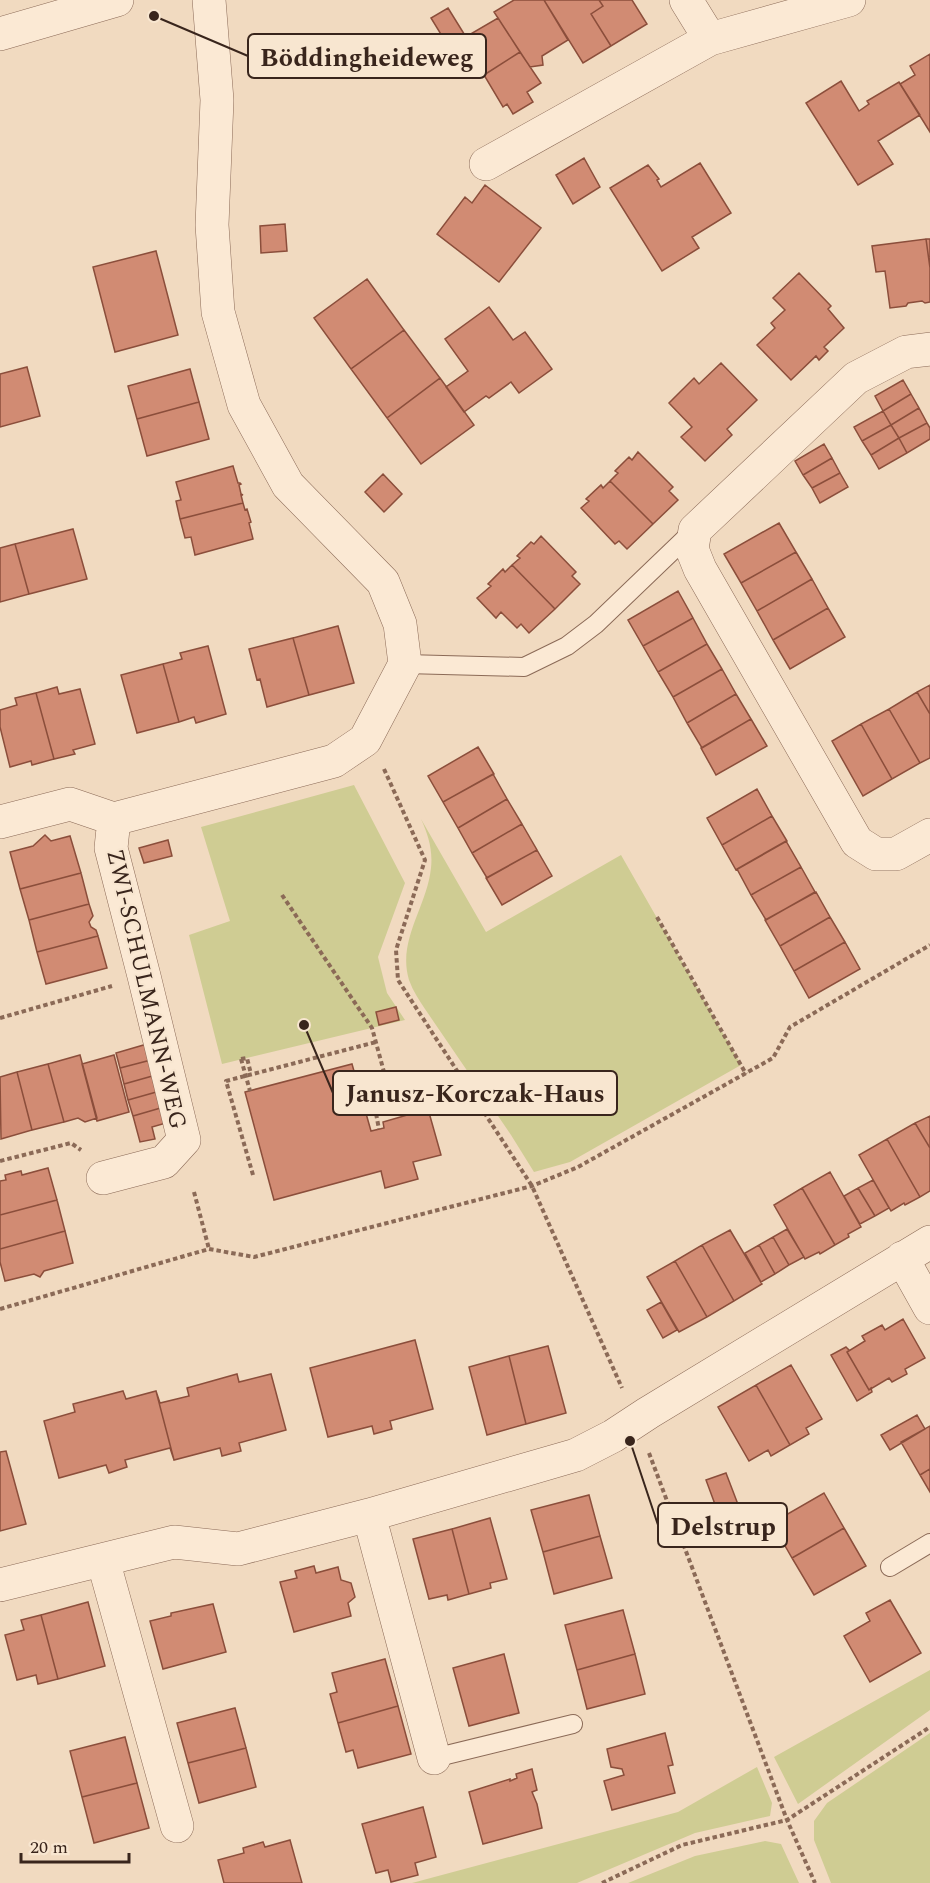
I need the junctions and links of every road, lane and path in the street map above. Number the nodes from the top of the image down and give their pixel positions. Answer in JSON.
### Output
{"nodes":[{"id":1,"x":117,"y":0,"type":"edge"},
{"id":2,"x":209,"y":0,"type":"edge"},
{"id":3,"x":686,"y":0,"type":"edge"},
{"id":4,"x":849,"y":0,"type":"edge"},
{"id":5,"x":0,"y":34,"type":"edge"},
{"id":6,"x":710,"y":39,"type":"junction"},
{"id":7,"x":486,"y":164,"type":"dead end"},
{"id":8,"x":930,"y":350,"type":"edge"},
{"id":9,"x":695,"y":530,"type":"junction"},
{"id":10,"x":405,"y":664,"type":"junction"},
{"id":11,"x":365,"y":740,"type":"junction"},
{"id":12,"x":114,"y":819,"type":"junction"},
{"id":13,"x":0,"y":822,"type":"edge"},
{"id":14,"x":930,"y":835,"type":"edge"},
{"id":15,"x":282,"y":895,"type":"dead end"},
{"id":16,"x":657,"y":917,"type":"dead end"},
{"id":17,"x":930,"y":945,"type":"edge"},
{"id":18,"x":144,"y":976,"type":"junction"},
{"id":19,"x":0,"y":1018,"type":"edge"},
{"id":20,"x":376,"y":1042,"type":"junction"},
{"id":21,"x":459,"y":1073,"type":"junction"},
{"id":22,"x":251,"y":1074,"type":"junction"},
{"id":23,"x":746,"y":1074,"type":"junction"},
{"id":24,"x":250,"y":1091,"type":"dead end"},
{"id":25,"x":390,"y":1094,"type":"junction"},
{"id":26,"x":379,"y":1129,"type":"dead end"},
{"id":27,"x":0,"y":1161,"type":"edge"},
{"id":28,"x":254,"y":1175,"type":"dead end"},
{"id":29,"x":103,"y":1178,"type":"joint"},
{"id":30,"x":532,"y":1186,"type":"junction"},
{"id":31,"x":194,"y":1192,"type":"dead end"},
{"id":32,"x":930,"y":1242,"type":"edge"},
{"id":33,"x":209,"y":1249,"type":"junction"},
{"id":34,"x":902,"y":1258,"type":"junction"},
{"id":35,"x":930,"y":1308,"type":"edge"},
{"id":36,"x":0,"y":1309,"type":"edge"},
{"id":37,"x":642,"y":1417,"type":"junction"},
{"id":38,"x":369,"y":1515,"type":"junction"},
{"id":39,"x":930,"y":1543,"type":"edge"},
{"id":40,"x":103,"y":1560,"type":"junction"},
{"id":41,"x":890,"y":1568,"type":"dead end"},
{"id":42,"x":0,"y":1585,"type":"edge"},
{"id":43,"x":573,"y":1724,"type":"dead end"},
{"id":44,"x":930,"y":1727,"type":"edge"},
{"id":45,"x":434,"y":1758,"type":"joint"},
{"id":46,"x":787,"y":1820,"type":"junction"},
{"id":47,"x":177,"y":1826,"type":"dead end"},
{"id":48,"x":602,"y":1883,"type":"edge"},
{"id":49,"x":815,"y":1883,"type":"edge"}],
"edges":[{"from":1,"to":5,"type":"street"},
{"from":2,"to":10,"type":"street"},
{"from":3,"to":6,"type":"street"},
{"from":4,"to":6,"type":"street"},
{"from":6,"to":7,"type":"street"},
{"from":8,"to":9,"type":"street"},
{"from":9,"to":10,"type":"lane"},
{"from":9,"to":14,"type":"street"},
{"from":10,"to":11,"type":"street","name":"ZWI-SCHULMANN-WEG"},
{"from":11,"to":12,"type":"street","name":"ZWI-SCHULMANN-WEG"},
{"from":11,"to":21,"type":"path"},
{"from":12,"to":13,"type":"street","name":"ZWI-SCHULMANN-WEG"},
{"from":12,"to":18,"type":"street","name":"ZWI-SCHULMANN-WEG"},
{"from":15,"to":20,"type":"path"},
{"from":16,"to":23,"type":"path"},
{"from":17,"to":23,"type":"path"},
{"from":18,"to":19,"type":"path"},
{"from":18,"to":29,"type":"street","name":"ZWI-SCHULMANN-WEG"},
{"from":20,"to":22,"type":"path"},
{"from":20,"to":25,"type":"path"},
{"from":21,"to":25,"type":"path"},
{"from":21,"to":30,"type":"path"},
{"from":22,"to":24,"type":"path","bridge":true},
{"from":22,"to":28,"type":"path"},
{"from":23,"to":30,"type":"path"},
{"from":25,"to":26,"type":"path"},
{"from":27,"to":29,"type":"path"},
{"from":30,"to":33,"type":"path"},
{"from":30,"to":37,"type":"path"},
{"from":31,"to":33,"type":"path"},
{"from":32,"to":34,"type":"street"},
{"from":33,"to":36,"type":"path"},
{"from":34,"to":35,"type":"street"},
{"from":34,"to":37,"type":"street"},
{"from":37,"to":38,"type":"street"},
{"from":37,"to":46,"type":"path"},
{"from":38,"to":40,"type":"street"},
{"from":38,"to":45,"type":"street"},
{"from":39,"to":41,"type":"lane"},
{"from":40,"to":42,"type":"street"},
{"from":40,"to":47,"type":"street"},
{"from":43,"to":45,"type":"lane"},
{"from":44,"to":46,"type":"path"},
{"from":46,"to":48,"type":"path"},
{"from":46,"to":49,"type":"path"}]}
